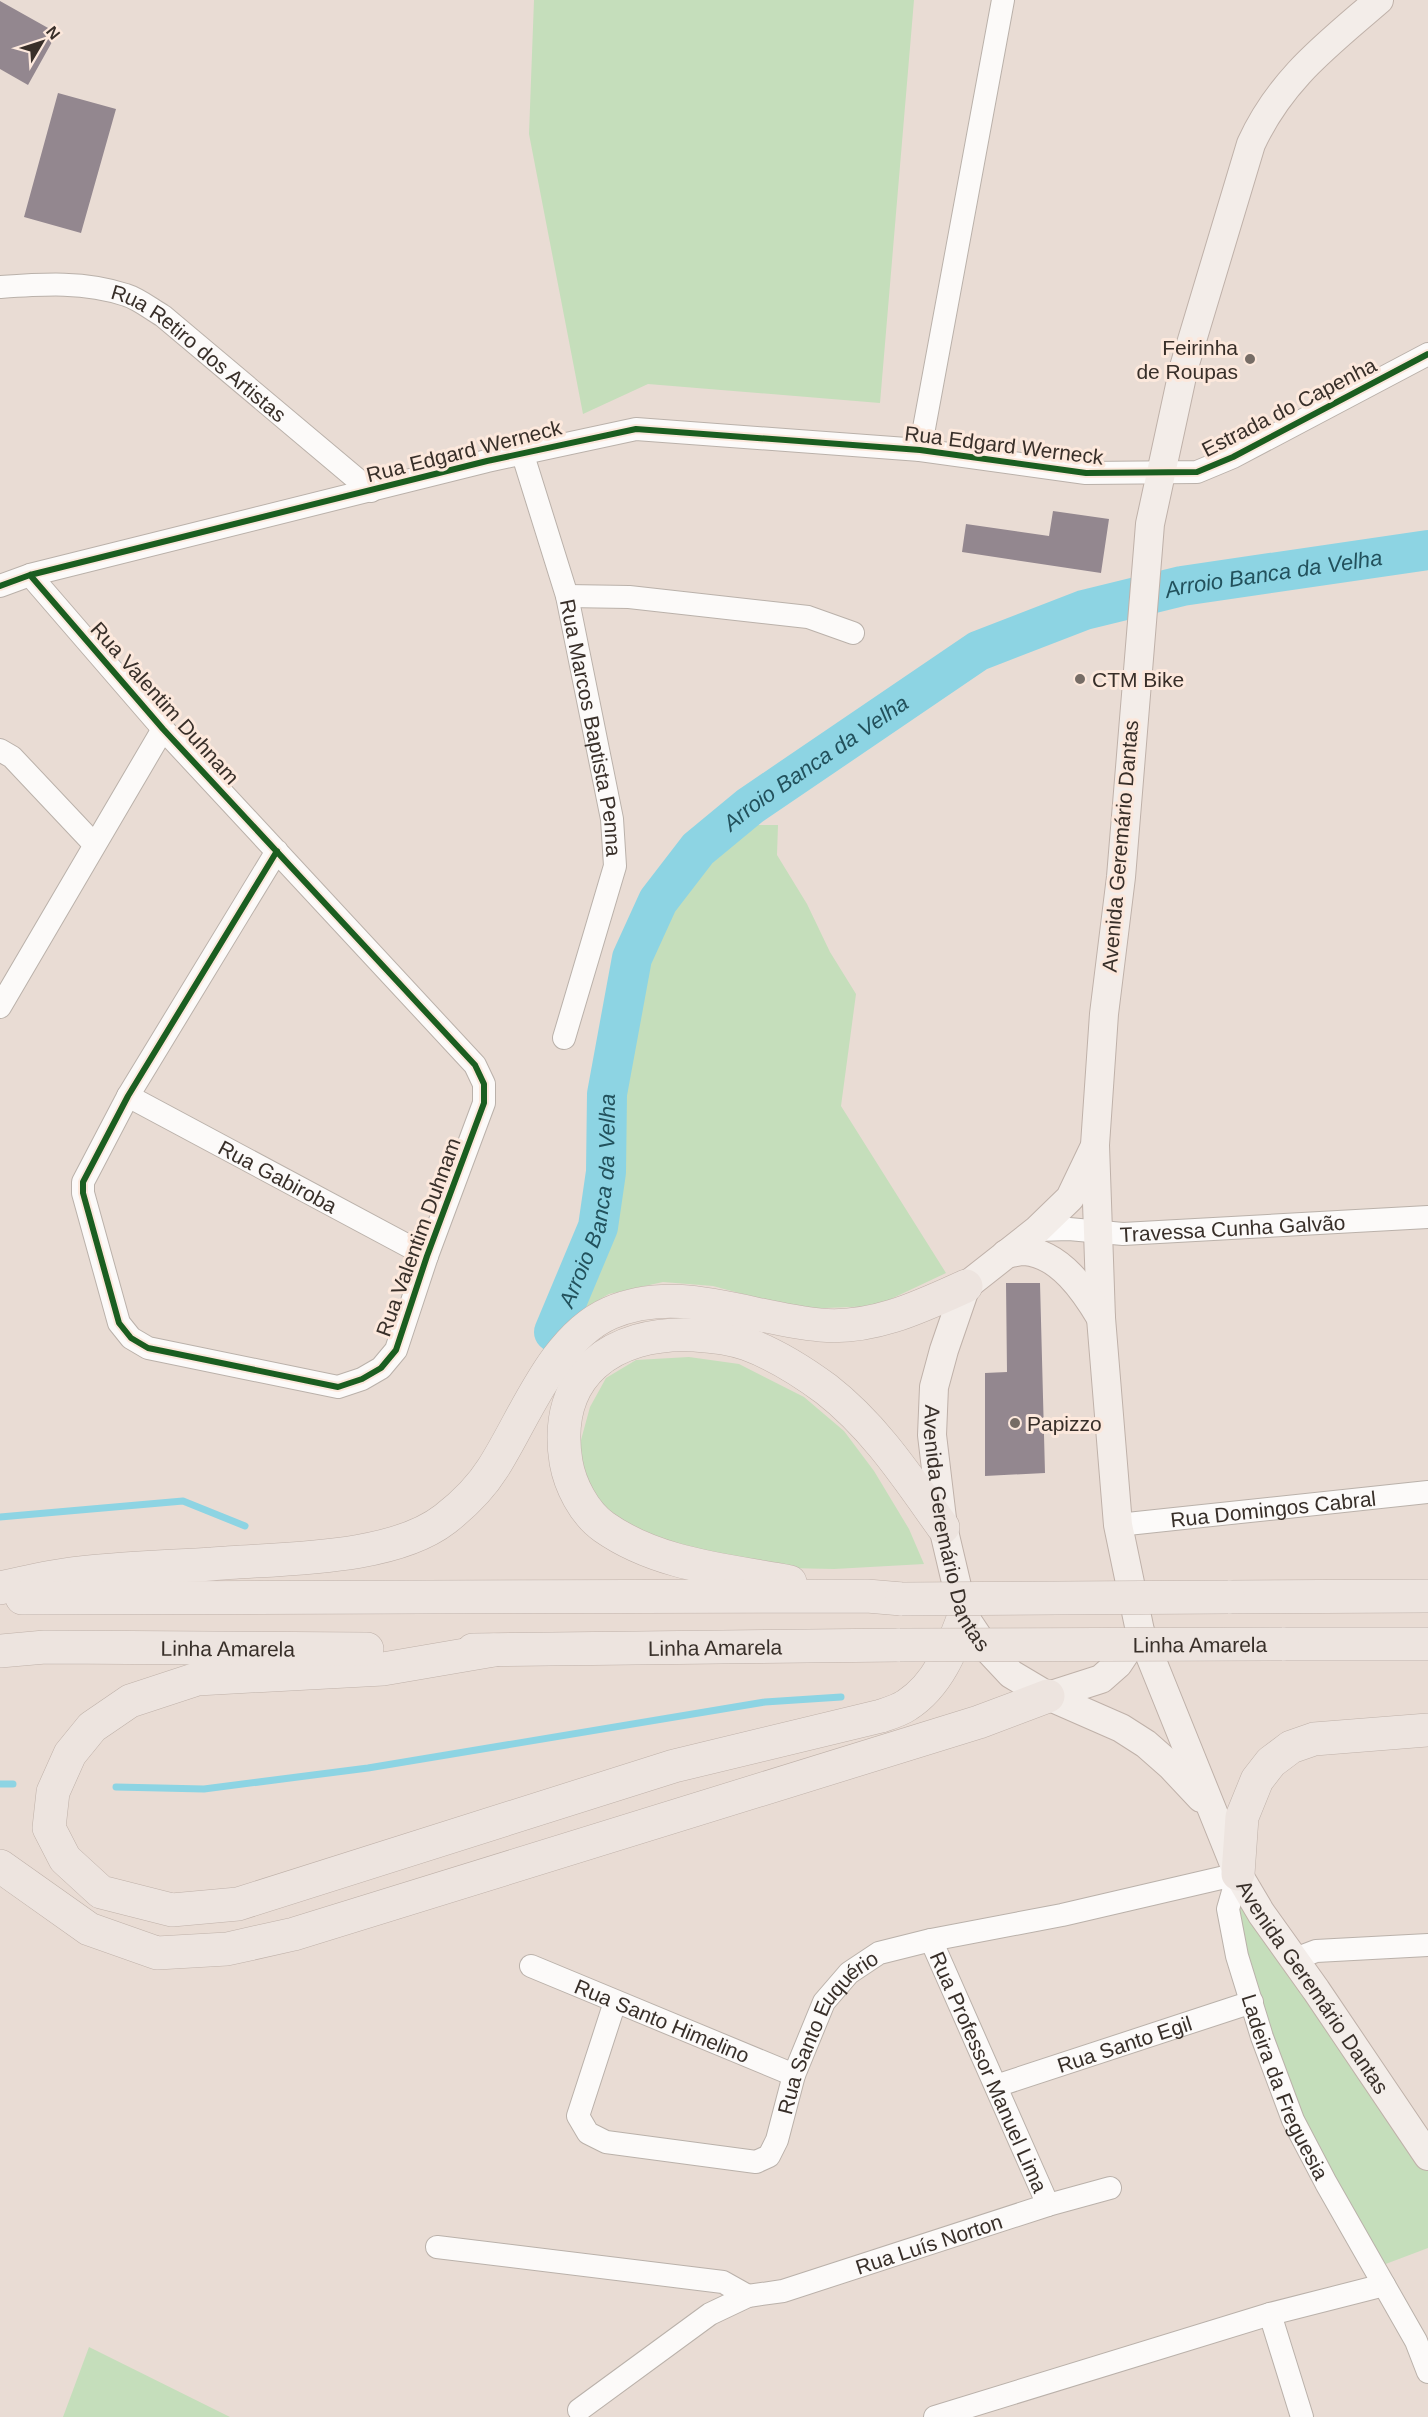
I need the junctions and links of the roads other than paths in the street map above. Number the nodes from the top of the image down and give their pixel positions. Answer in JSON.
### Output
{"nodes":[{"id":1,"x":1003,"y":0,"type":"edge"},
{"id":2,"x":1378,"y":0,"type":"edge"},
{"id":3,"x":0,"y":287,"type":"edge"},
{"id":4,"x":1428,"y":354,"type":"edge"},
{"id":5,"x":920,"y":450,"type":"junction"},
{"id":6,"x":522,"y":452,"type":"junction"},
{"id":7,"x":1160,"y":474,"type":"junction"},
{"id":8,"x":371,"y":491,"type":"junction"},
{"id":9,"x":30,"y":575,"type":"junction"},
{"id":10,"x":0,"y":586,"type":"edge"},
{"id":11,"x":567,"y":596,"type":"junction"},
{"id":12,"x":854,"y":633,"type":"dead end"},
{"id":13,"x":163,"y":729,"type":"junction"},
{"id":14,"x":0,"y":750,"type":"edge"},
{"id":15,"x":94,"y":844,"type":"junction"},
{"id":16,"x":278,"y":851,"type":"junction"},
{"id":17,"x":0,"y":1007,"type":"edge"},
{"id":18,"x":564,"y":1038,"type":"dead end"},
{"id":19,"x":128,"y":1096,"type":"junction"},
{"id":20,"x":1095,"y":1145,"type":"junction"},
{"id":21,"x":1428,"y":1217,"type":"edge"},
{"id":22,"x":1037,"y":1230,"type":"junction"},
{"id":23,"x":1097,"y":1231,"type":"junction"},
{"id":24,"x":1006,"y":1254,"type":"junction"},
{"id":25,"x":427,"y":1256,"type":"junction"},
{"id":26,"x":966,"y":1286,"type":"junction"},
{"id":27,"x":1101,"y":1318,"type":"junction"},
{"id":28,"x":1428,"y":1492,"type":"edge"},
{"id":29,"x":1118,"y":1525,"type":"junction"},
{"id":30,"x":944,"y":1527,"type":"junction"},
{"id":31,"x":0,"y":1588,"type":"edge"},
{"id":32,"x":867,"y":1596,"type":"junction"},
{"id":33,"x":1428,"y":1596,"type":"edge"},
{"id":34,"x":0,"y":1598,"type":"edge"},
{"id":35,"x":964,"y":1616,"type":"junction"},
{"id":36,"x":1140,"y":1631,"type":"junction"},
{"id":37,"x":1428,"y":1644,"type":"edge"},
{"id":38,"x":494,"y":1650,"type":"junction"},
{"id":39,"x":0,"y":1651,"type":"edge"},
{"id":40,"x":1048,"y":1696,"type":"junction"},
{"id":41,"x":1428,"y":1730,"type":"edge"},
{"id":42,"x":1212,"y":1811,"type":"junction"},
{"id":43,"x":0,"y":1866,"type":"edge"},
{"id":44,"x":1238,"y":1875,"type":"junction"},
{"id":45,"x":931,"y":1940,"type":"junction"},
{"id":46,"x":1428,"y":1945,"type":"edge"},
{"id":47,"x":1294,"y":1959,"type":"junction"},
{"id":48,"x":531,"y":1966,"type":"dead end"},
{"id":49,"x":615,"y":2002,"type":"junction"},
{"id":50,"x":1252,"y":2002,"type":"junction"},
{"id":51,"x":794,"y":2076,"type":"junction"},
{"id":52,"x":996,"y":2086,"type":"junction"},
{"id":53,"x":1428,"y":2156,"type":"edge"},
{"id":54,"x":1110,"y":2188,"type":"dead end"},
{"id":55,"x":1048,"y":2205,"type":"junction"},
{"id":56,"x":437,"y":2247,"type":"dead end"},
{"id":57,"x":1384,"y":2285,"type":"junction"},
{"id":58,"x":748,"y":2296,"type":"junction"},
{"id":59,"x":1270,"y":2314,"type":"junction"},
{"id":60,"x":1428,"y":2372,"type":"edge"},
{"id":61,"x":579,"y":2410,"type":"dead end"},
{"id":62,"x":935,"y":2417,"type":"edge"},
{"id":63,"x":1302,"y":2417,"type":"edge"}],
"edges":[{"from":1,"to":5,"type":"street"},
{"from":2,"to":7,"type":"main road","name":"Avenida Geremário Dantas"},
{"from":3,"to":8,"type":"street","name":"Rua Retiro dos Artistas"},
{"from":4,"to":7,"type":"street","name":"Estrada do Capenha"},
{"from":5,"to":6,"type":"street","name":"Rua Edgard Werneck"},
{"from":5,"to":7,"type":"street","name":"Rua Edgard Werneck"},
{"from":6,"to":8,"type":"street","name":"Rua Edgard Werneck"},
{"from":6,"to":11,"type":"street","name":"Rua Marcos Baptista Penna"},
{"from":7,"to":20,"type":"main road","name":"Avenida Geremário Dantas"},
{"from":8,"to":9,"type":"street","name":"Rua Edgard Werneck"},
{"from":9,"to":10,"type":"street","name":"Rua Edgard Werneck"},
{"from":9,"to":13,"type":"street","name":"Rua Valentim Duhnam"},
{"from":11,"to":12,"type":"street"},
{"from":11,"to":18,"type":"street","name":"Rua Marcos Baptista Penna"},
{"from":13,"to":15,"type":"street","name":"Rua Valentim Duhnam"},
{"from":13,"to":16,"type":"street","name":"Rua Valentim Duhnam"},
{"from":14,"to":15,"type":"street"},
{"from":15,"to":17,"type":"street","name":"Rua Valentim Duhnam"},
{"from":16,"to":19,"type":"street","name":"Rua Valentim Duhnam"},
{"from":16,"to":25,"type":"street","name":"Rua Valentim Duhnam"},
{"from":19,"to":25,"type":"street","name":"Rua Gabiroba"},
{"from":19,"to":25,"type":"street","name":"Rua Valentim Duhnam"},
{"from":20,"to":22,"type":"main road","name":"Avenida Geremário Dantas"},
{"from":20,"to":23,"type":"main road","name":"Avenida Geremário Dantas"},
{"from":21,"to":23,"type":"street","name":"Travessa Cunha Galvão"},
{"from":22,"to":23,"type":"street","name":"Travessa Cunha Galvão"},
{"from":22,"to":24,"type":"main road","name":"Avenida Geremário Dantas"},
{"from":23,"to":27,"type":"main road","name":"Avenida Geremário Dantas"},
{"from":24,"to":26,"type":"main road","name":"Avenida Geremário Dantas"},
{"from":24,"to":27,"type":"main road"},
{"from":26,"to":30,"type":"main road","name":"Avenida Geremário Dantas"},
{"from":26,"to":31,"type":"highway"},
{"from":27,"to":29,"type":"main road","name":"Avenida Geremário Dantas"},
{"from":28,"to":29,"type":"street","name":"Rua Domingos Cabral"},
{"from":29,"to":36,"type":"main road","name":"Avenida Geremário Dantas"},
{"from":30,"to":32,"type":"highway"},
{"from":30,"to":35,"type":"main road","name":"Avenida Geremário Dantas"},
{"from":32,"to":33,"type":"highway","bridge":true},
{"from":32,"to":34,"type":"highway"},
{"from":35,"to":38,"type":"highway"},
{"from":35,"to":40,"type":"main road","name":"Avenida Geremário Dantas"},
{"from":36,"to":40,"type":"main road"},
{"from":36,"to":42,"type":"main road","name":"Avenida Geremário Dantas"},
{"from":37,"to":38,"type":"highway","name":"Linha Amarela","bridge":true},
{"from":38,"to":39,"type":"highway","name":"Linha Amarela"},
{"from":40,"to":42,"type":"main road","name":"Avenida Geremário Dantas"},
{"from":40,"to":43,"type":"highway"},
{"from":41,"to":44,"type":"highway"},
{"from":42,"to":44,"type":"main road","name":"Avenida Geremário Dantas"},
{"from":44,"to":45,"type":"street","name":"Rua Santo Euquério"},
{"from":44,"to":47,"type":"main road","name":"Avenida Geremário Dantas"},
{"from":44,"to":50,"type":"street","name":"Ladeira da Freguesia"},
{"from":45,"to":51,"type":"street","name":"Rua Santo Euquério"},
{"from":45,"to":52,"type":"street","name":"Rua Professor Manuel Lima"},
{"from":46,"to":47,"type":"street"},
{"from":47,"to":53,"type":"main road","name":"Avenida Geremário Dantas"},
{"from":48,"to":49,"type":"street","name":"Rua Santo Himelino"},
{"from":49,"to":51,"type":"street","name":"Rua Santo Himelino"},
{"from":49,"to":51,"type":"street","name":"Rua Santo Euquério"},
{"from":50,"to":52,"type":"street","name":"Rua Santo Egil"},
{"from":50,"to":57,"type":"street","name":"Ladeira da Freguesia"},
{"from":52,"to":55,"type":"street","name":"Rua Professor Manuel Lima"},
{"from":54,"to":55,"type":"street","name":"Rua Luís Norton"},
{"from":55,"to":58,"type":"street","name":"Rua Luís Norton"},
{"from":56,"to":58,"type":"street"},
{"from":57,"to":59,"type":"street"},
{"from":57,"to":60,"type":"street","name":"Ladeira da Freguesia"},
{"from":58,"to":61,"type":"street","name":"Rua Luís Norton"},
{"from":59,"to":62,"type":"street"},
{"from":59,"to":63,"type":"street"}]}
